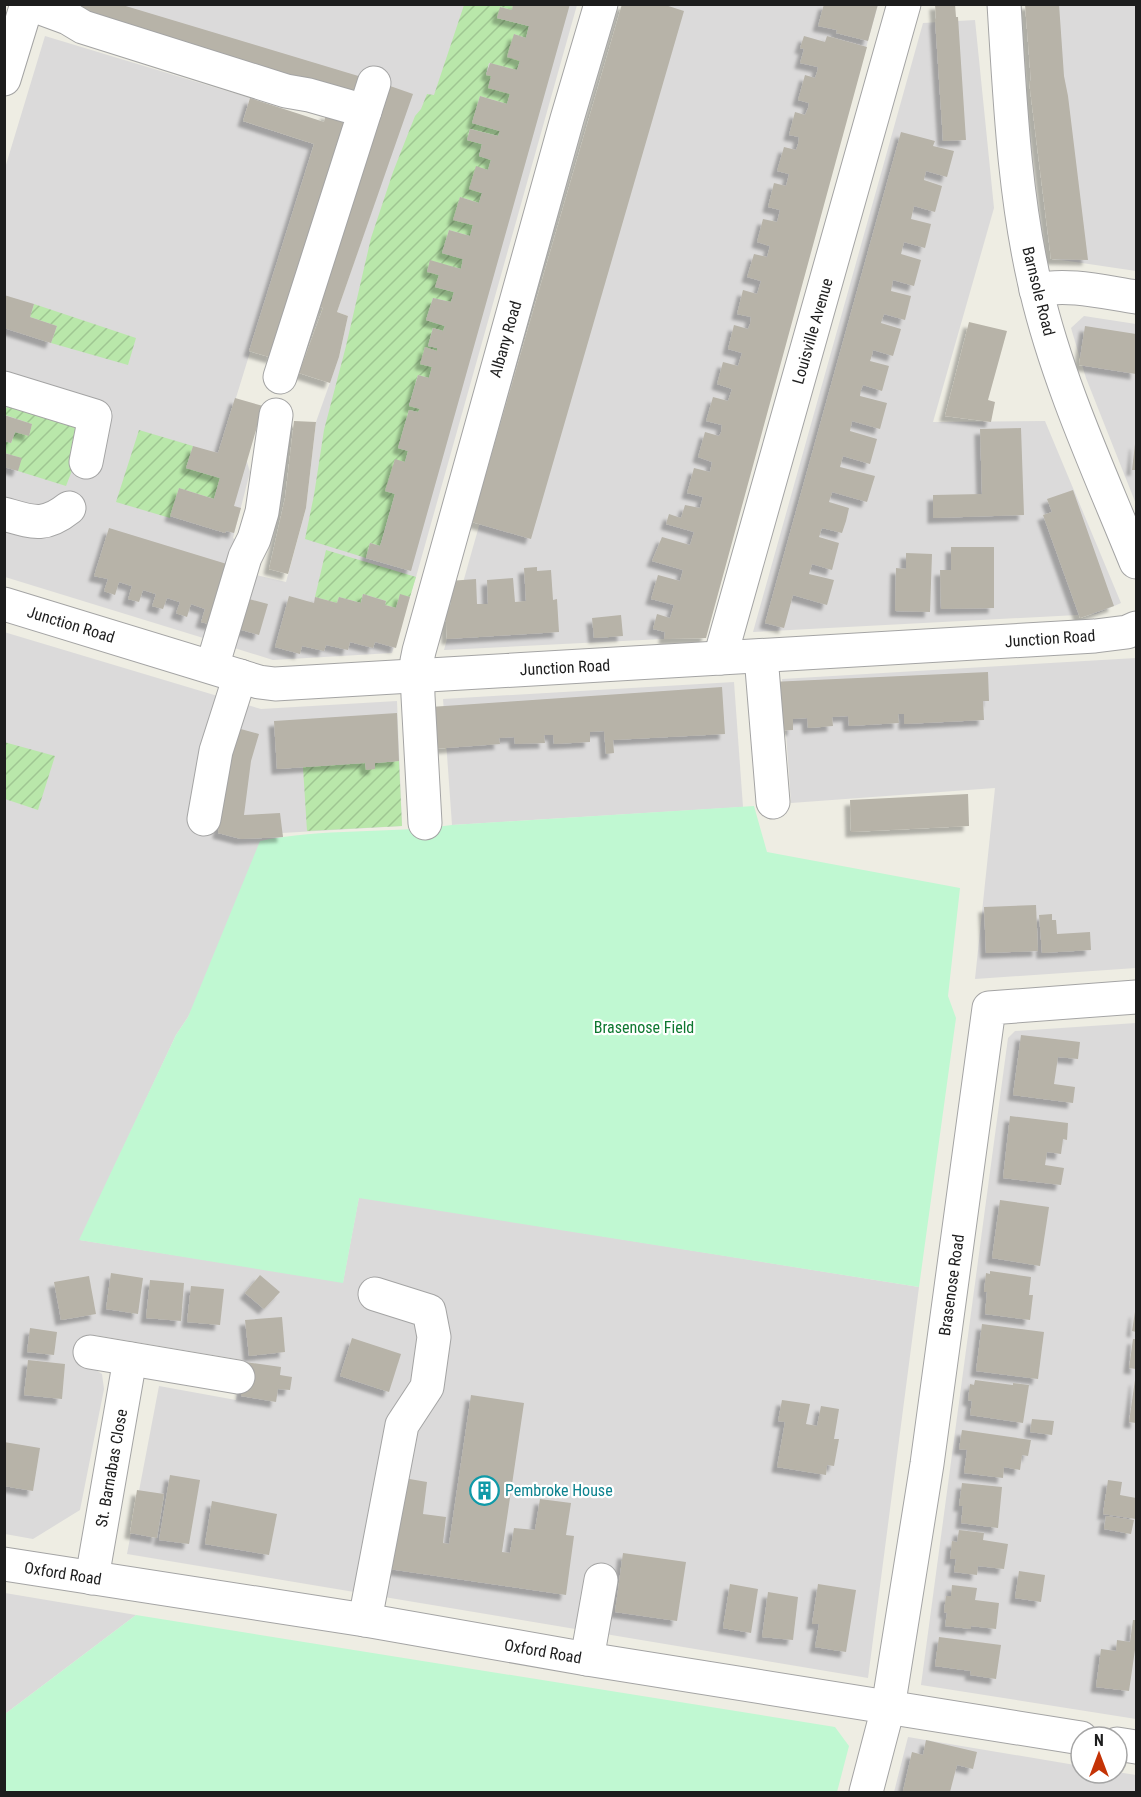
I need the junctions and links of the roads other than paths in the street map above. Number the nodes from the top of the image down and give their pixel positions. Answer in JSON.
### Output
{"nodes":[{"id":1,"x":28,"y":4,"type":"edge"},
{"id":2,"x":601,"y":4,"type":"edge"},
{"id":3,"x":904,"y":4,"type":"edge"},
{"id":4,"x":1004,"y":4,"type":"edge"},
{"id":5,"x":4,"y":79,"type":"edge"},
{"id":6,"x":1036,"y":290,"type":"junction"},
{"id":7,"x":1137,"y":297,"type":"edge"},
{"id":8,"x":280,"y":377,"type":"dead end"},
{"id":9,"x":4,"y":388,"type":"edge"},
{"id":10,"x":276,"y":415,"type":"dead end"},
{"id":11,"x":86,"y":462,"type":"dead end"},
{"id":12,"x":69,"y":508,"type":"dead end"},
{"id":13,"x":4,"y":514,"type":"edge"},
{"id":14,"x":1137,"y":562,"type":"edge"},
{"id":15,"x":4,"y":604,"type":"edge"},
{"id":16,"x":1137,"y":628,"type":"edge"},
{"id":17,"x":761,"y":656,"type":"junction"},
{"id":18,"x":720,"y":658,"type":"junction"},
{"id":19,"x":226,"y":672,"type":"junction"},
{"id":20,"x":417,"y":675,"type":"junction"},
{"id":21,"x":773,"y":802,"type":"dead end"},
{"id":22,"x":204,"y":819,"type":"dead end"},
{"id":23,"x":425,"y":823,"type":"dead end"},
{"id":24,"x":1137,"y":997,"type":"edge"},
{"id":25,"x":375,"y":1294,"type":"dead end"},
{"id":26,"x":90,"y":1352,"type":"dead end"},
{"id":27,"x":130,"y":1359,"type":"junction"},
{"id":28,"x":238,"y":1377,"type":"dead end"},
{"id":29,"x":4,"y":1564,"type":"edge"},
{"id":30,"x":92,"y":1578,"type":"junction"},
{"id":31,"x":601,"y":1580,"type":"dead end"},
{"id":32,"x":365,"y":1620,"type":"junction"},
{"id":33,"x":587,"y":1659,"type":"junction"},
{"id":34,"x":888,"y":1708,"type":"junction"},
{"id":35,"x":1069,"y":1736,"type":"edge"},
{"id":36,"x":866,"y":1792,"type":"edge"}],
"edges":[{"from":1,"to":5,"type":"street"},
{"from":1,"to":8,"type":"street"},
{"from":2,"to":20,"type":"street","name":"Albany Road"},
{"from":3,"to":18,"type":"street","name":"Louisville Avenue"},
{"from":4,"to":6,"type":"street","name":"Barnsole Road"},
{"from":6,"to":7,"type":"street"},
{"from":6,"to":14,"type":"street","name":"Barnsole Road"},
{"from":9,"to":11,"type":"street"},
{"from":10,"to":19,"type":"street"},
{"from":12,"to":13,"type":"street"},
{"from":15,"to":19,"type":"street","name":"Junction Road"},
{"from":16,"to":17,"type":"street","name":"Junction Road"},
{"from":17,"to":18,"type":"street","name":"Junction Road"},
{"from":17,"to":21,"type":"street"},
{"from":18,"to":20,"type":"street","name":"Junction Road"},
{"from":19,"to":20,"type":"street","name":"Junction Road"},
{"from":19,"to":22,"type":"street"},
{"from":20,"to":23,"type":"street","name":"Albany Road"},
{"from":24,"to":34,"type":"street","name":"Brasenose Road"},
{"from":25,"to":32,"type":"street"},
{"from":26,"to":27,"type":"street"},
{"from":27,"to":28,"type":"street"},
{"from":27,"to":30,"type":"street","name":"St. Barnabas Close"},
{"from":29,"to":30,"type":"street","name":"Oxford Road"},
{"from":30,"to":32,"type":"street","name":"Oxford Road"},
{"from":31,"to":33,"type":"street"},
{"from":32,"to":33,"type":"street","name":"Oxford Road"},
{"from":33,"to":34,"type":"street","name":"Oxford Road"},
{"from":34,"to":35,"type":"street","name":"Oxford Road"},
{"from":34,"to":36,"type":"street"}]}
